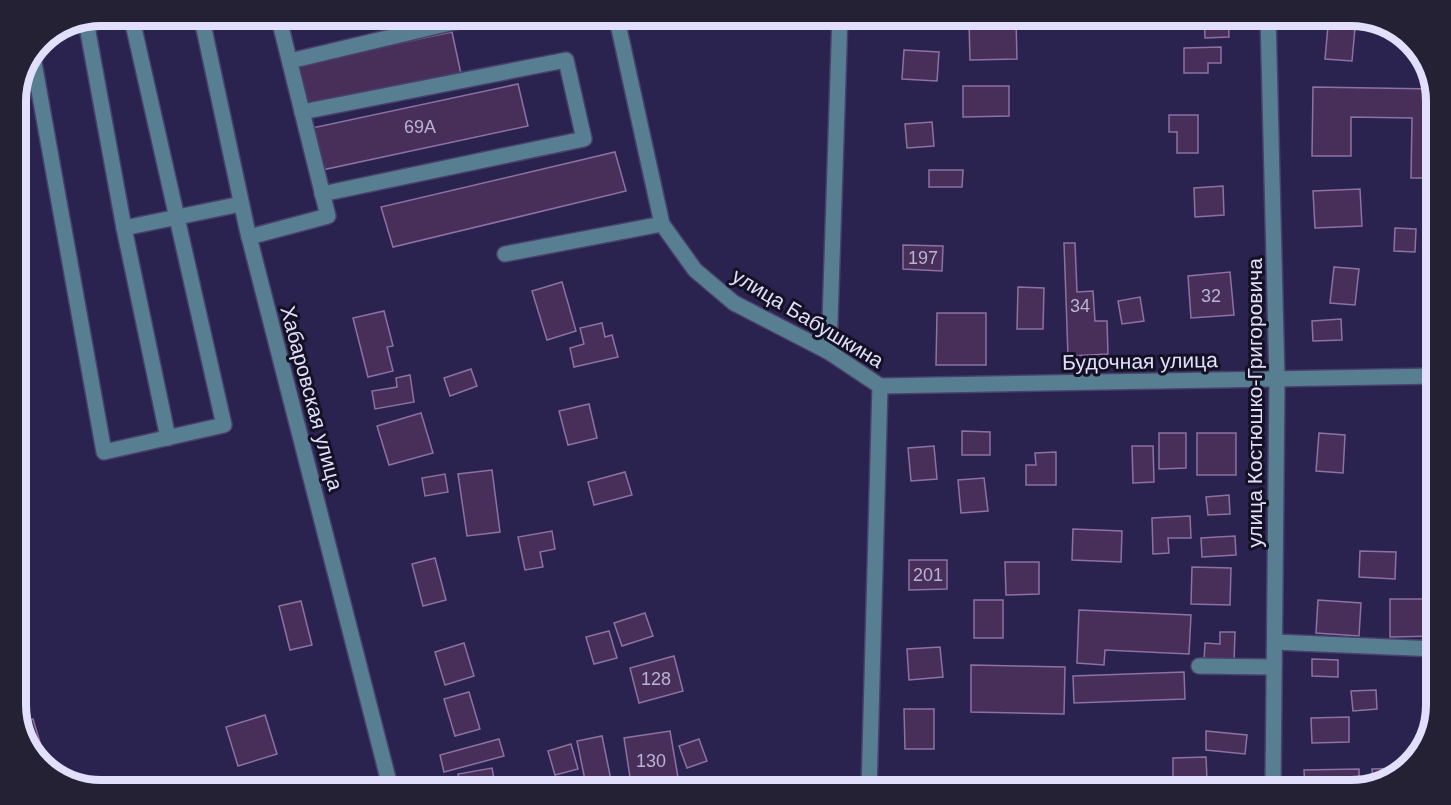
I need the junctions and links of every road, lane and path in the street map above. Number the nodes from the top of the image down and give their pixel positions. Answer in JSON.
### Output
{"nodes":[{"id":1,"x":134,"y":26,"type":"edge"},
{"id":2,"x":203,"y":26,"type":"edge"},
{"id":3,"x":281,"y":26,"type":"edge"},
{"id":4,"x":438,"y":26,"type":"edge"},
{"id":5,"x":618,"y":26,"type":"edge"},
{"id":6,"x":840,"y":26,"type":"edge"},
{"id":7,"x":1268,"y":26,"type":"edge"},
{"id":8,"x":87,"y":27,"type":"edge"},
{"id":9,"x":290,"y":61,"type":"junction"},
{"id":10,"x":35,"y":66,"type":"edge"},
{"id":11,"x":302,"y":112,"type":"junction"},
{"id":12,"x":322,"y":194,"type":"junction"},
{"id":13,"x":241,"y":204,"type":"junction"},
{"id":14,"x":177,"y":216,"type":"junction"},
{"id":15,"x":662,"y":224,"type":"junction"},
{"id":16,"x":124,"y":228,"type":"junction"},
{"id":17,"x":249,"y":237,"type":"junction"},
{"id":18,"x":506,"y":254,"type":"dead end"},
{"id":19,"x":829,"y":352,"type":"junction"},
{"id":20,"x":1425,"y":376,"type":"edge"},
{"id":21,"x":1277,"y":380,"type":"junction"},
{"id":22,"x":880,"y":386,"type":"junction"},
{"id":23,"x":168,"y":438,"type":"junction"},
{"id":24,"x":1275,"y":642,"type":"junction"},
{"id":25,"x":1426,"y":649,"type":"edge"},
{"id":26,"x":1199,"y":666,"type":"dead end"},
{"id":27,"x":1274,"y":667,"type":"junction"},
{"id":28,"x":388,"y":780,"type":"edge"},
{"id":29,"x":868,"y":780,"type":"edge"},
{"id":30,"x":1273,"y":780,"type":"edge"}],
"edges":[{"from":1,"to":14,"type":"street"},
{"from":2,"to":13,"type":"street","name":"Хабаровская улица"},
{"from":3,"to":9,"type":"street"},
{"from":4,"to":9,"type":"street"},
{"from":5,"to":15,"type":"street","name":"улица Бабушкина"},
{"from":6,"to":19,"type":"street"},
{"from":7,"to":21,"type":"street","name":"улица Костюшко-Григоровича"},
{"from":8,"to":16,"type":"street"},
{"from":9,"to":11,"type":"street"},
{"from":10,"to":23,"type":"street"},
{"from":11,"to":12,"type":"street"},
{"from":11,"to":12,"type":"street"},
{"from":12,"to":17,"type":"street"},
{"from":13,"to":14,"type":"street"},
{"from":13,"to":17,"type":"street","name":"Хабаровская улица"},
{"from":14,"to":16,"type":"street"},
{"from":14,"to":23,"type":"street"},
{"from":15,"to":18,"type":"street"},
{"from":15,"to":19,"type":"street","name":"улица Бабушкина"},
{"from":16,"to":23,"type":"street"},
{"from":17,"to":28,"type":"street","name":"Хабаровская улица"},
{"from":19,"to":22,"type":"street","name":"улица Бабушкина"},
{"from":20,"to":21,"type":"street","name":"Будочная улица"},
{"from":21,"to":22,"type":"street","name":"Будочная улица"},
{"from":21,"to":24,"type":"street","name":"улица Костюшко-Григоровича"},
{"from":22,"to":29,"type":"street","name":"улица Бабушкина"},
{"from":24,"to":25,"type":"street"},
{"from":24,"to":27,"type":"street","name":"улица Костюшко-Григоровича"},
{"from":26,"to":27,"type":"street"},
{"from":27,"to":30,"type":"street","name":"улица Костюшко-Григоровича"}]}
